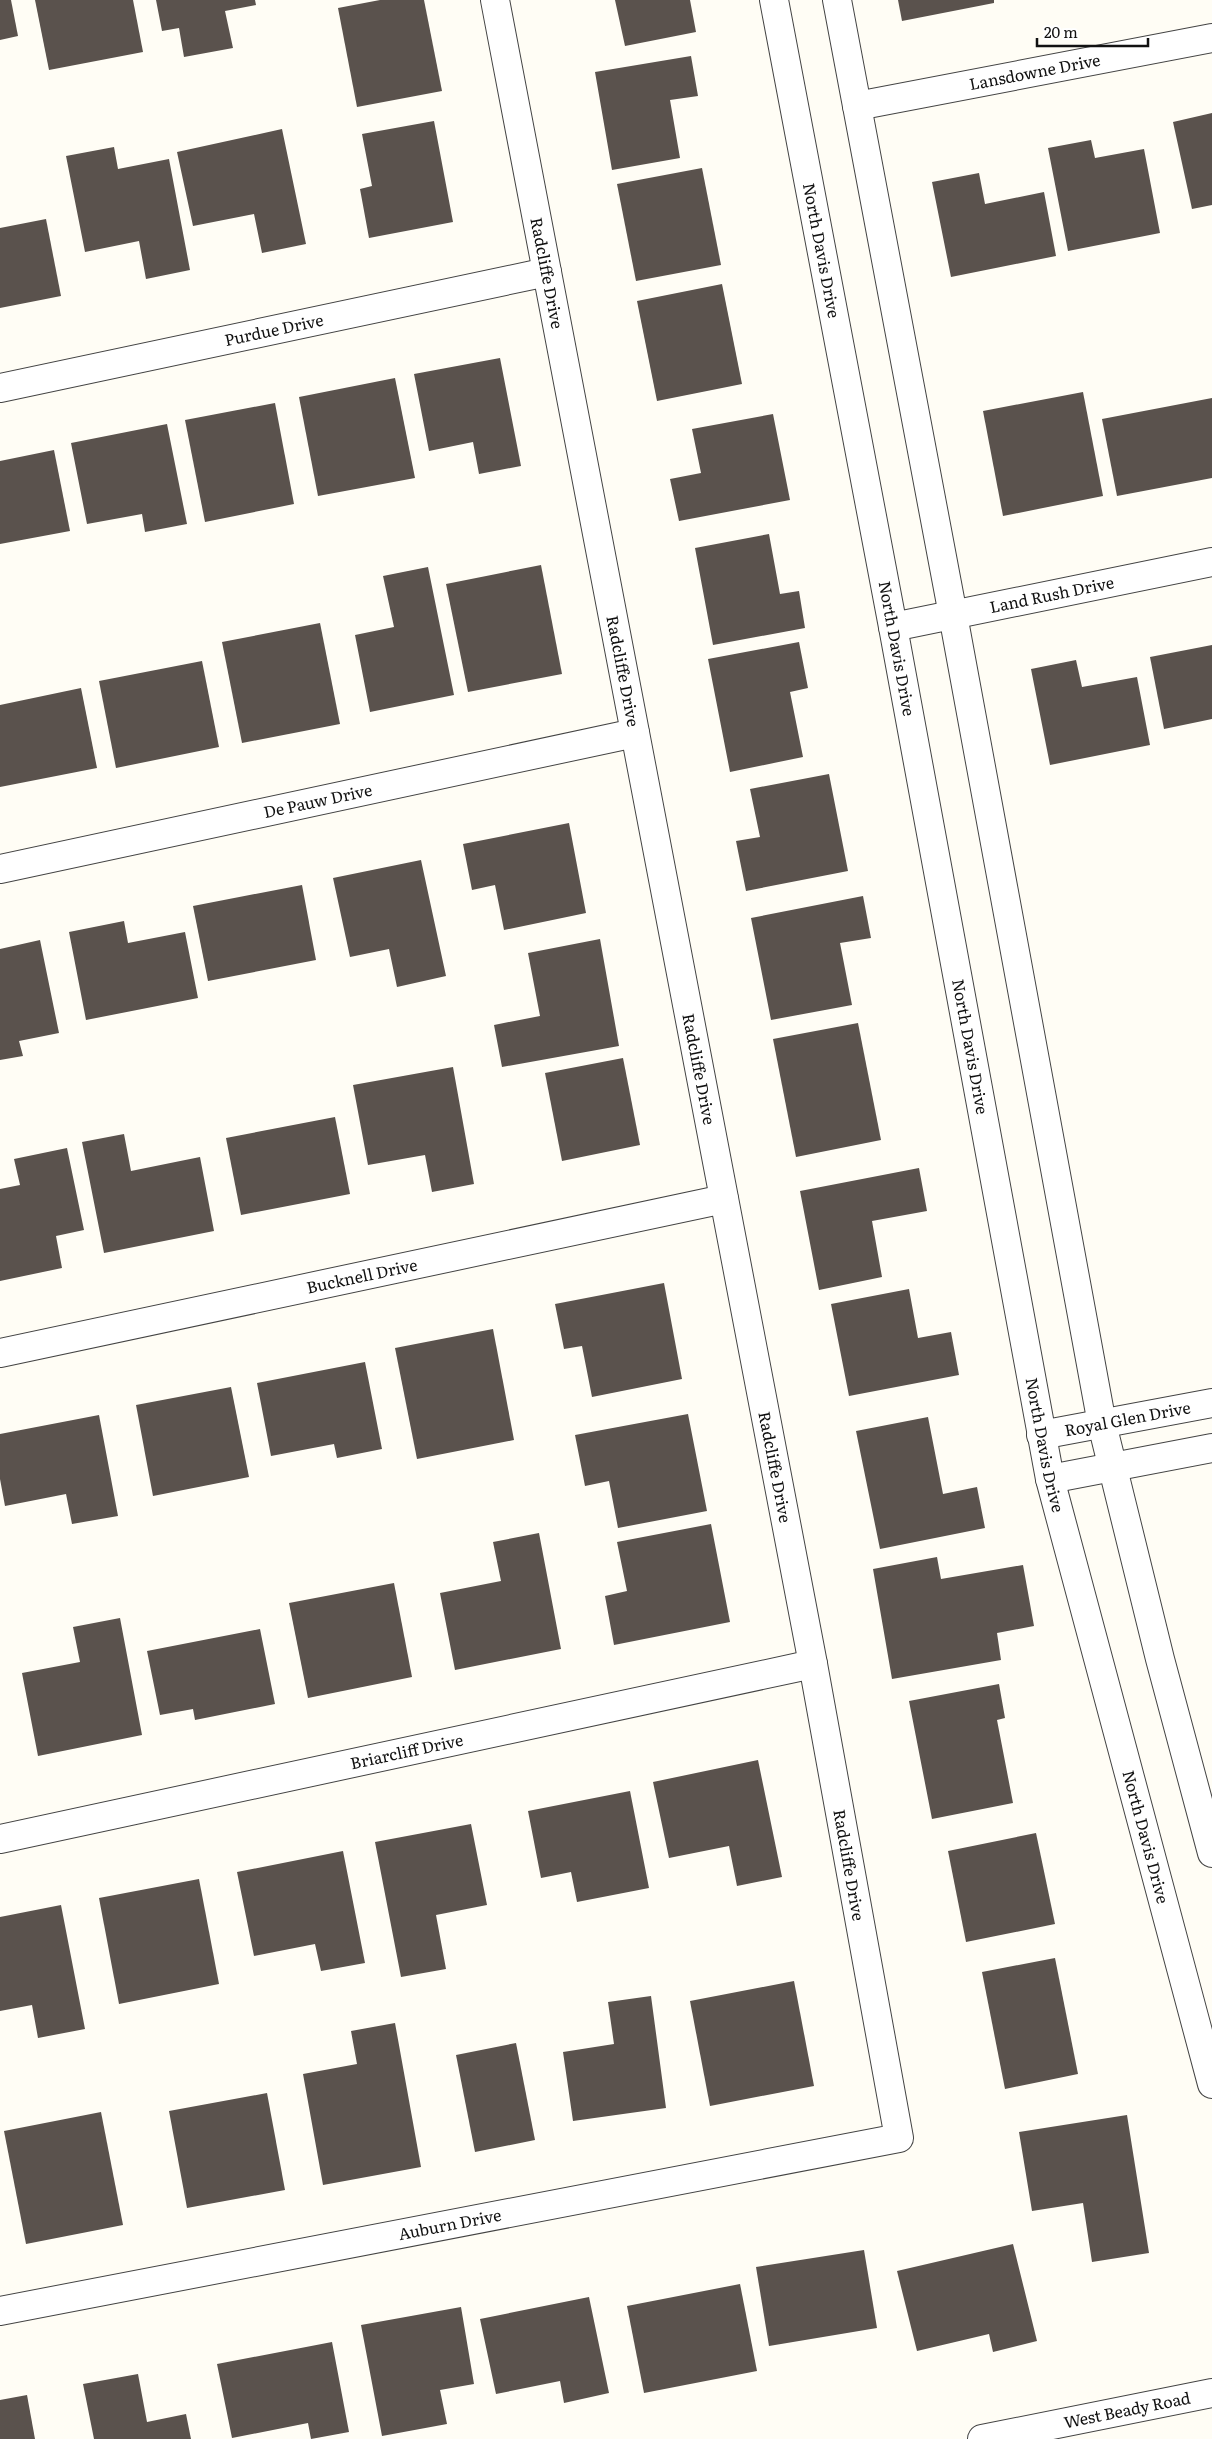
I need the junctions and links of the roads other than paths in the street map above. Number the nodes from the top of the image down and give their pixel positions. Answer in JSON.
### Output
{"nodes":[{"id":1,"x":495,"y":0,"type":"edge"},
{"id":2,"x":774,"y":0,"type":"edge"},
{"id":3,"x":837,"y":0,"type":"edge"},
{"id":4,"x":1212,"y":38,"type":"edge"},
{"id":5,"x":857,"y":106,"type":"junction"},
{"id":6,"x":547,"y":272,"type":"junction"},
{"id":7,"x":0,"y":388,"type":"edge"},
{"id":8,"x":1212,"y":562,"type":"edge"},
{"id":9,"x":953,"y":615,"type":"junction"},
{"id":10,"x":893,"y":626,"type":"junction"},
{"id":11,"x":635,"y":733,"type":"junction"},
{"id":12,"x":0,"y":869,"type":"edge"},
{"id":13,"x":724,"y":1199,"type":"junction"},
{"id":14,"x":0,"y":1353,"type":"edge"},
{"id":15,"x":1212,"y":1403,"type":"edge"},
{"id":16,"x":1102,"y":1424,"type":"junction"},
{"id":17,"x":1041,"y":1435,"type":"junction"},
{"id":18,"x":1212,"y":1448,"type":"edge"},
{"id":19,"x":1112,"y":1466,"type":"junction"},
{"id":20,"x":1050,"y":1479,"type":"junction"},
{"id":21,"x":813,"y":1664,"type":"junction"},
{"id":22,"x":0,"y":1839,"type":"edge"},
{"id":23,"x":1212,"y":1853,"type":"edge"},
{"id":24,"x":1212,"y":2084,"type":"edge"},
{"id":25,"x":899,"y":2138,"type":"joint"},
{"id":26,"x":0,"y":2311,"type":"edge"},
{"id":27,"x":1212,"y":2393,"type":"edge"},
{"id":28,"x":982,"y":2439,"type":"edge"}],
"edges":[{"from":1,"to":6,"type":"street","name":"Radcliffe Drive"},
{"from":2,"to":10,"type":"street","name":"North Davis Drive"},
{"from":3,"to":5,"type":"street"},
{"from":4,"to":5,"type":"street","name":"Lansdowne Drive"},
{"from":5,"to":9,"type":"street"},
{"from":6,"to":7,"type":"street","name":"Purdue Drive"},
{"from":6,"to":11,"type":"street","name":"Radcliffe Drive"},
{"from":8,"to":9,"type":"street","name":"Land Rush Drive"},
{"from":9,"to":10,"type":"street","name":"Land Rush Drive"},
{"from":9,"to":16,"type":"street"},
{"from":10,"to":17,"type":"street","name":"North Davis Drive"},
{"from":11,"to":12,"type":"street","name":"De Pauw Drive"},
{"from":11,"to":13,"type":"street","name":"Radcliffe Drive"},
{"from":13,"to":14,"type":"street","name":"Bucknell Drive"},
{"from":13,"to":21,"type":"street","name":"Radcliffe Drive"},
{"from":15,"to":16,"type":"street","name":"Royal Glen Drive"},
{"from":16,"to":17,"type":"street","name":"Royal Glen Drive"},
{"from":16,"to":19,"type":"street"},
{"from":17,"to":20,"type":"street","name":"North Davis Drive"},
{"from":18,"to":19,"type":"street"},
{"from":19,"to":20,"type":"street"},
{"from":19,"to":23,"type":"street"},
{"from":20,"to":24,"type":"street","name":"North Davis Drive"},
{"from":21,"to":22,"type":"street","name":"Briarcliff Drive"},
{"from":21,"to":25,"type":"street","name":"Radcliffe Drive"},
{"from":25,"to":26,"type":"street","name":"Auburn Drive"},
{"from":27,"to":28,"type":"street","name":"West Beady Road"}]}
